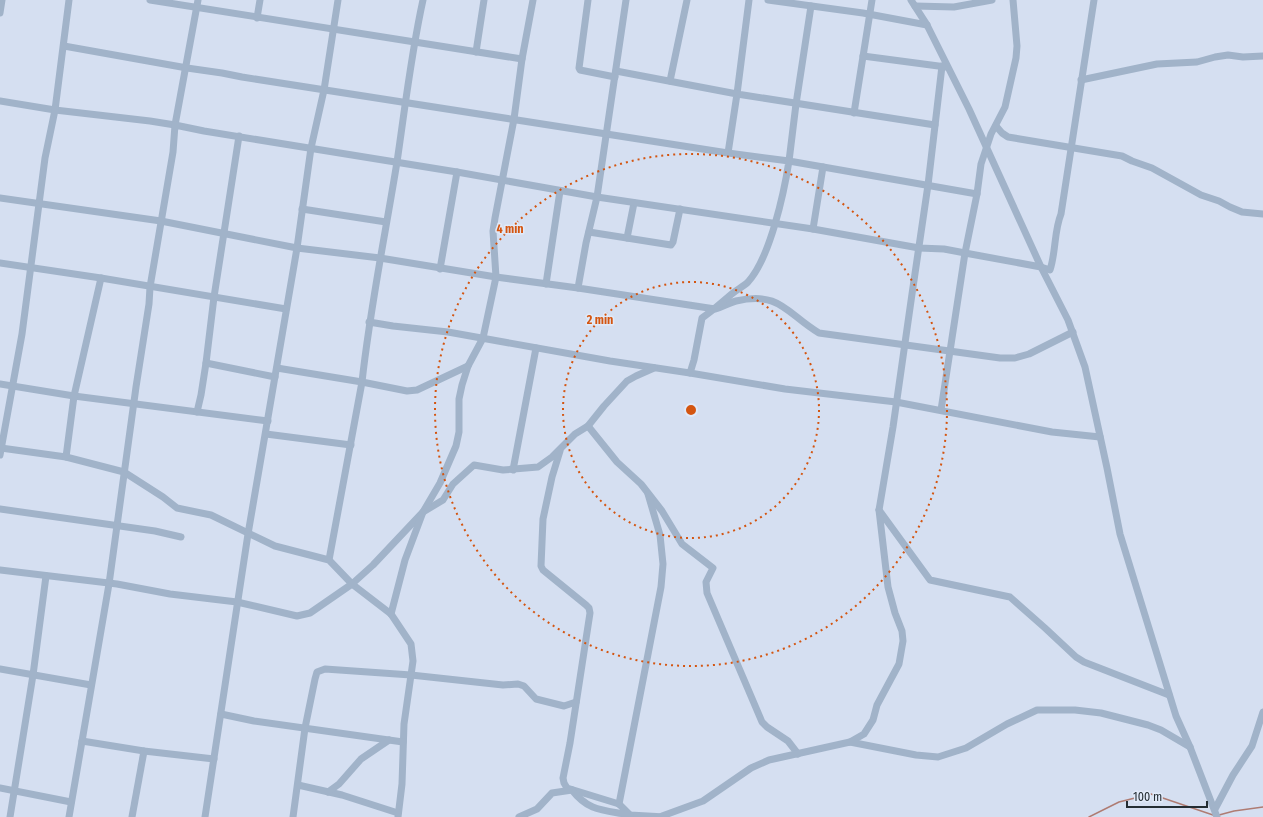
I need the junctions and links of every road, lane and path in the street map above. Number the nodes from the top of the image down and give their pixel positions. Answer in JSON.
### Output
{"nodes":[{"id":1,"x":2,"y":0,"type":"edge"},
{"id":2,"x":69,"y":0,"type":"edge"},
{"id":3,"x":150,"y":0,"type":"edge"},
{"id":4,"x":260,"y":0,"type":"edge"},
{"id":5,"x":338,"y":0,"type":"edge"},
{"id":6,"x":422,"y":0,"type":"edge"},
{"id":7,"x":484,"y":0,"type":"edge"},
{"id":8,"x":533,"y":0,"type":"edge"},
{"id":9,"x":588,"y":0,"type":"edge"},
{"id":10,"x":626,"y":0,"type":"edge"},
{"id":11,"x":687,"y":0,"type":"edge"},
{"id":12,"x":749,"y":0,"type":"edge"},
{"id":13,"x":768,"y":0,"type":"edge"},
{"id":14,"x":872,"y":0,"type":"edge"},
{"id":15,"x":992,"y":0,"type":"edge"},
{"id":16,"x":1013,"y":0,"type":"edge"},
{"id":17,"x":1094,"y":0,"type":"edge"},
{"id":18,"x":913,"y":3,"type":"edge"},
{"id":19,"x":197,"y":4,"type":"edge"},
{"id":20,"x":811,"y":6,"type":"junction"},
{"id":21,"x":0,"y":13,"type":"edge"},
{"id":22,"x":870,"y":15,"type":"junction"},
{"id":23,"x":257,"y":18,"type":"junction"},
{"id":24,"x":927,"y":25,"type":"junction"},
{"id":25,"x":333,"y":30,"type":"junction"},
{"id":26,"x":414,"y":42,"type":"junction"},
{"id":27,"x":64,"y":46,"type":"junction"},
{"id":28,"x":476,"y":52,"type":"junction"},
{"id":29,"x":863,"y":56,"type":"junction"},
{"id":30,"x":1263,"y":56,"type":"edge"},
{"id":31,"x":522,"y":59,"type":"junction"},
{"id":32,"x":945,"y":67,"type":"junction"},
{"id":33,"x":187,"y":68,"type":"junction"},
{"id":34,"x":615,"y":74,"type":"junction"},
{"id":35,"x":1081,"y":80,"type":"junction"},
{"id":36,"x":670,"y":81,"type":"junction"},
{"id":37,"x":324,"y":90,"type":"junction"},
{"id":38,"x":737,"y":94,"type":"junction"},
{"id":39,"x":0,"y":101,"type":"edge"},
{"id":40,"x":405,"y":103,"type":"junction"},
{"id":41,"x":796,"y":104,"type":"junction"},
{"id":42,"x":55,"y":110,"type":"junction"},
{"id":43,"x":854,"y":112,"type":"junction"},
{"id":44,"x":514,"y":119,"type":"junction"},
{"id":45,"x":175,"y":125,"type":"junction"},
{"id":46,"x":935,"y":126,"type":"junction"},
{"id":47,"x":996,"y":126,"type":"junction"},
{"id":48,"x":606,"y":134,"type":"junction"},
{"id":49,"x":239,"y":136,"type":"junction"},
{"id":50,"x":986,"y":147,"type":"junction"},
{"id":51,"x":1070,"y":147,"type":"junction"},
{"id":52,"x":311,"y":148,"type":"junction"},
{"id":53,"x":728,"y":153,"type":"junction"},
{"id":54,"x":789,"y":161,"type":"junction"},
{"id":55,"x":397,"y":162,"type":"junction"},
{"id":56,"x":823,"y":167,"type":"junction"},
{"id":57,"x":457,"y":172,"type":"junction"},
{"id":58,"x":503,"y":181,"type":"junction"},
{"id":59,"x":928,"y":185,"type":"junction"},
{"id":60,"x":560,"y":191,"type":"junction"},
{"id":61,"x":977,"y":194,"type":"junction"},
{"id":62,"x":597,"y":197,"type":"junction"},
{"id":63,"x":0,"y":198,"type":"edge"},
{"id":64,"x":634,"y":202,"type":"junction"},
{"id":65,"x":38,"y":204,"type":"junction"},
{"id":66,"x":302,"y":209,"type":"junction"},
{"id":67,"x":680,"y":209,"type":"junction"},
{"id":68,"x":1263,"y":214,"type":"edge"},
{"id":69,"x":161,"y":221,"type":"junction"},
{"id":70,"x":386,"y":222,"type":"junction"},
{"id":71,"x":776,"y":223,"type":"junction"},
{"id":72,"x":813,"y":229,"type":"junction"},
{"id":73,"x":589,"y":232,"type":"junction"},
{"id":74,"x":224,"y":233,"type":"junction"},
{"id":75,"x":626,"y":238,"type":"junction"},
{"id":76,"x":297,"y":248,"type":"junction"},
{"id":77,"x":919,"y":248,"type":"junction"},
{"id":78,"x":965,"y":253,"type":"junction"},
{"id":79,"x":380,"y":258,"type":"junction"},
{"id":80,"x":0,"y":263,"type":"edge"},
{"id":81,"x":31,"y":267,"type":"junction"},
{"id":82,"x":1041,"y":267,"type":"junction"},
{"id":83,"x":440,"y":269,"type":"junction"},
{"id":84,"x":496,"y":277,"type":"junction"},
{"id":85,"x":101,"y":278,"type":"junction"},
{"id":86,"x":546,"y":284,"type":"junction"},
{"id":87,"x":150,"y":287,"type":"junction"},
{"id":88,"x":578,"y":288,"type":"junction"},
{"id":89,"x":214,"y":297,"type":"junction"},
{"id":90,"x":286,"y":308,"type":"junction"},
{"id":91,"x":715,"y":309,"type":"junction"},
{"id":92,"x":369,"y":322,"type":"junction"},
{"id":93,"x":1072,"y":332,"type":"junction"},
{"id":94,"x":483,"y":338,"type":"junction"},
{"id":95,"x":904,"y":345,"type":"junction"},
{"id":96,"x":536,"y":348,"type":"junction"},
{"id":97,"x":949,"y":351,"type":"junction"},
{"id":98,"x":206,"y":363,"type":"junction"},
{"id":99,"x":468,"y":366,"type":"junction"},
{"id":100,"x":277,"y":368,"type":"junction"},
{"id":101,"x":654,"y":368,"type":"junction"},
{"id":102,"x":690,"y":373,"type":"junction"},
{"id":103,"x":275,"y":377,"type":"junction"},
{"id":104,"x":362,"y":382,"type":"junction"},
{"id":105,"x":0,"y":384,"type":"edge"},
{"id":106,"x":13,"y":386,"type":"junction"},
{"id":107,"x":74,"y":396,"type":"junction"},
{"id":108,"x":896,"y":402,"type":"junction"},
{"id":109,"x":134,"y":403,"type":"junction"},
{"id":110,"x":941,"y":410,"type":"junction"},
{"id":111,"x":197,"y":412,"type":"junction"},
{"id":112,"x":268,"y":421,"type":"junction"},
{"id":113,"x":588,"y":426,"type":"junction"},
{"id":114,"x":266,"y":434,"type":"junction"},
{"id":115,"x":1100,"y":437,"type":"junction"},
{"id":116,"x":351,"y":445,"type":"junction"},
{"id":117,"x":560,"y":450,"type":"junction"},
{"id":118,"x":1,"y":452,"type":"edge"},
{"id":119,"x":66,"y":457,"type":"junction"},
{"id":120,"x":513,"y":470,"type":"junction"},
{"id":121,"x":124,"y":472,"type":"junction"},
{"id":122,"x":647,"y":492,"type":"junction"},
{"id":123,"x":0,"y":508,"type":"edge"},
{"id":124,"x":879,"y":510,"type":"junction"},
{"id":125,"x":424,"y":512,"type":"junction"},
{"id":126,"x":117,"y":525,"type":"junction"},
{"id":127,"x":248,"y":534,"type":"junction"},
{"id":128,"x":181,"y":537,"type":"dead end"},
{"id":129,"x":329,"y":560,"type":"junction"},
{"id":130,"x":0,"y":570,"type":"edge"},
{"id":131,"x":46,"y":576,"type":"junction"},
{"id":132,"x":109,"y":584,"type":"junction"},
{"id":133,"x":352,"y":584,"type":"junction"},
{"id":134,"x":237,"y":602,"type":"junction"},
{"id":135,"x":391,"y":614,"type":"junction"},
{"id":136,"x":0,"y":669,"type":"edge"},
{"id":137,"x":33,"y":675,"type":"junction"},
{"id":138,"x":411,"y":675,"type":"junction"},
{"id":139,"x":91,"y":685,"type":"junction"},
{"id":140,"x":1169,"y":695,"type":"junction"},
{"id":141,"x":576,"y":702,"type":"junction"},
{"id":142,"x":1263,"y":712,"type":"edge"},
{"id":143,"x":221,"y":714,"type":"junction"},
{"id":144,"x":305,"y":728,"type":"junction"},
{"id":145,"x":389,"y":740,"type":"junction"},
{"id":146,"x":82,"y":741,"type":"junction"},
{"id":147,"x":403,"y":742,"type":"junction"},
{"id":148,"x":850,"y":742,"type":"junction"},
{"id":149,"x":1190,"y":747,"type":"junction"},
{"id":150,"x":144,"y":751,"type":"junction"},
{"id":151,"x":798,"y":754,"type":"junction"},
{"id":152,"x":214,"y":759,"type":"junction"},
{"id":153,"x":298,"y":785,"type":"junction"},
{"id":154,"x":0,"y":788,"type":"edge"},
{"id":155,"x":572,"y":790,"type":"junction"},
{"id":156,"x":14,"y":791,"type":"junction"},
{"id":157,"x":328,"y":792,"type":"junction"},
{"id":158,"x":72,"y":802,"type":"junction"},
{"id":159,"x":618,"y":804,"type":"junction"},
{"id":160,"x":1215,"y":809,"type":"junction"},
{"id":161,"x":398,"y":815,"type":"edge"},
{"id":162,"x":630,"y":815,"type":"junction"},
{"id":163,"x":10,"y":817,"type":"edge"},
{"id":164,"x":69,"y":817,"type":"edge"},
{"id":165,"x":132,"y":817,"type":"edge"},
{"id":166,"x":205,"y":817,"type":"edge"},
{"id":167,"x":293,"y":817,"type":"edge"},
{"id":168,"x":519,"y":817,"type":"edge"},
{"id":169,"x":664,"y":817,"type":"edge"},
{"id":170,"x":1217,"y":817,"type":"edge"}],
"edges":[{"from":1,"to":21,"type":"street"},
{"from":2,"to":27,"type":"street"},
{"from":3,"to":19,"type":"street"},
{"from":4,"to":23,"type":"street"},
{"from":5,"to":25,"type":"street"},
{"from":6,"to":26,"type":"street"},
{"from":7,"to":28,"type":"street"},
{"from":8,"to":31,"type":"street"},
{"from":9,"to":34,"type":"street"},
{"from":10,"to":34,"type":"street"},
{"from":11,"to":36,"type":"street"},
{"from":12,"to":38,"type":"street"},
{"from":13,"to":20,"type":"street"},
{"from":14,"to":22,"type":"street"},
{"from":15,"to":18,"type":"street"},
{"from":16,"to":47,"type":"street"},
{"from":17,"to":35,"type":"street"},
{"from":18,"to":24,"type":"street"},
{"from":19,"to":23,"type":"street"},
{"from":19,"to":33,"type":"street"},
{"from":20,"to":22,"type":"street"},
{"from":20,"to":41,"type":"street"},
{"from":22,"to":24,"type":"street"},
{"from":22,"to":29,"type":"street"},
{"from":23,"to":25,"type":"street"},
{"from":24,"to":32,"type":"street"},
{"from":25,"to":26,"type":"street"},
{"from":25,"to":37,"type":"street"},
{"from":26,"to":28,"type":"street"},
{"from":26,"to":40,"type":"street"},
{"from":27,"to":33,"type":"street"},
{"from":27,"to":42,"type":"street"},
{"from":28,"to":31,"type":"street"},
{"from":29,"to":32,"type":"street"},
{"from":29,"to":43,"type":"street"},
{"from":30,"to":35,"type":"street"},
{"from":31,"to":44,"type":"street"},
{"from":32,"to":46,"type":"street"},
{"from":32,"to":50,"type":"street"},
{"from":33,"to":37,"type":"street"},
{"from":33,"to":45,"type":"street"},
{"from":34,"to":36,"type":"street"},
{"from":34,"to":48,"type":"street"},
{"from":35,"to":51,"type":"street"},
{"from":36,"to":38,"type":"street"},
{"from":37,"to":40,"type":"street"},
{"from":37,"to":52,"type":"street"},
{"from":38,"to":41,"type":"street"},
{"from":38,"to":53,"type":"street"},
{"from":39,"to":42,"type":"street"},
{"from":40,"to":44,"type":"street"},
{"from":40,"to":55,"type":"street"},
{"from":41,"to":43,"type":"street"},
{"from":41,"to":54,"type":"street"},
{"from":42,"to":45,"type":"street"},
{"from":42,"to":65,"type":"street"},
{"from":43,"to":46,"type":"street"},
{"from":44,"to":48,"type":"street"},
{"from":44,"to":58,"type":"street"},
{"from":45,"to":49,"type":"street"},
{"from":45,"to":69,"type":"street"},
{"from":46,"to":59,"type":"street"},
{"from":47,"to":50,"type":"street"},
{"from":47,"to":51,"type":"street"},
{"from":48,"to":53,"type":"street"},
{"from":48,"to":62,"type":"street"},
{"from":49,"to":52,"type":"street"},
{"from":49,"to":74,"type":"street"},
{"from":50,"to":61,"type":"street"},
{"from":50,"to":82,"type":"street"},
{"from":51,"to":68,"type":"street"},
{"from":51,"to":82,"type":"street"},
{"from":52,"to":55,"type":"street"},
{"from":52,"to":66,"type":"street"},
{"from":53,"to":54,"type":"street"},
{"from":54,"to":56,"type":"street"},
{"from":54,"to":71,"type":"street"},
{"from":55,"to":57,"type":"street"},
{"from":55,"to":70,"type":"street"},
{"from":56,"to":59,"type":"street"},
{"from":56,"to":72,"type":"street"},
{"from":57,"to":58,"type":"street"},
{"from":57,"to":83,"type":"street"},
{"from":58,"to":60,"type":"street"},
{"from":58,"to":84,"type":"street"},
{"from":59,"to":61,"type":"street"},
{"from":59,"to":77,"type":"street"},
{"from":60,"to":62,"type":"street"},
{"from":60,"to":86,"type":"street"},
{"from":61,"to":78,"type":"street"},
{"from":62,"to":64,"type":"street"},
{"from":62,"to":73,"type":"street"},
{"from":63,"to":65,"type":"street"},
{"from":64,"to":67,"type":"street"},
{"from":64,"to":75,"type":"street"},
{"from":65,"to":69,"type":"street"},
{"from":65,"to":81,"type":"street"},
{"from":66,"to":70,"type":"street"},
{"from":66,"to":76,"type":"street"},
{"from":67,"to":71,"type":"street"},
{"from":67,"to":75,"type":"street"},
{"from":69,"to":74,"type":"street"},
{"from":69,"to":87,"type":"street"},
{"from":70,"to":79,"type":"street"},
{"from":71,"to":72,"type":"street"},
{"from":71,"to":91,"type":"street"},
{"from":72,"to":77,"type":"street"},
{"from":73,"to":75,"type":"street"},
{"from":73,"to":88,"type":"street"},
{"from":74,"to":76,"type":"street"},
{"from":74,"to":89,"type":"street"},
{"from":76,"to":79,"type":"street"},
{"from":76,"to":90,"type":"street"},
{"from":77,"to":78,"type":"street"},
{"from":77,"to":95,"type":"street"},
{"from":78,"to":82,"type":"street"},
{"from":78,"to":97,"type":"street"},
{"from":79,"to":83,"type":"street"},
{"from":79,"to":92,"type":"street"},
{"from":80,"to":81,"type":"street"},
{"from":81,"to":85,"type":"street"},
{"from":81,"to":106,"type":"street"},
{"from":82,"to":93,"type":"street"},
{"from":83,"to":84,"type":"street"},
{"from":84,"to":86,"type":"street"},
{"from":84,"to":94,"type":"street"},
{"from":85,"to":87,"type":"street"},
{"from":85,"to":107,"type":"street"},
{"from":86,"to":88,"type":"street"},
{"from":87,"to":89,"type":"street"},
{"from":87,"to":109,"type":"street"},
{"from":88,"to":91,"type":"street"},
{"from":89,"to":90,"type":"street"},
{"from":89,"to":98,"type":"street"},
{"from":90,"to":100,"type":"street"},
{"from":91,"to":95,"type":"street"},
{"from":91,"to":102,"type":"street"},
{"from":92,"to":94,"type":"street"},
{"from":92,"to":104,"type":"street"},
{"from":93,"to":97,"type":"street"},
{"from":93,"to":115,"type":"street"},
{"from":94,"to":96,"type":"street"},
{"from":94,"to":99,"type":"street"},
{"from":95,"to":97,"type":"street"},
{"from":95,"to":108,"type":"street"},
{"from":96,"to":101,"type":"street"},
{"from":96,"to":120,"type":"street"},
{"from":97,"to":110,"type":"street"},
{"from":98,"to":103,"type":"street"},
{"from":98,"to":111,"type":"street"},
{"from":99,"to":104,"type":"street"},
{"from":99,"to":125,"type":"street"},
{"from":100,"to":103,"type":"street"},
{"from":100,"to":104,"type":"street"},
{"from":101,"to":102,"type":"street"},
{"from":101,"to":113,"type":"street"},
{"from":102,"to":108,"type":"street"},
{"from":103,"to":112,"type":"street"},
{"from":104,"to":116,"type":"street"},
{"from":105,"to":106,"type":"street"},
{"from":106,"to":107,"type":"street"},
{"from":106,"to":118,"type":"street"},
{"from":107,"to":109,"type":"street"},
{"from":107,"to":119,"type":"street"},
{"from":108,"to":110,"type":"street"},
{"from":108,"to":124,"type":"street"},
{"from":109,"to":111,"type":"street"},
{"from":109,"to":121,"type":"street"},
{"from":110,"to":115,"type":"street"},
{"from":111,"to":112,"type":"street"},
{"from":112,"to":114,"type":"street"},
{"from":113,"to":117,"type":"street"},
{"from":113,"to":122,"type":"street"},
{"from":114,"to":116,"type":"street"},
{"from":114,"to":127,"type":"street"},
{"from":115,"to":140,"type":"street"},
{"from":116,"to":129,"type":"street"},
{"from":117,"to":120,"type":"street"},
{"from":117,"to":141,"type":"street"},
{"from":118,"to":119,"type":"street"},
{"from":119,"to":121,"type":"street"},
{"from":120,"to":125,"type":"street"},
{"from":121,"to":126,"type":"street"},
{"from":121,"to":127,"type":"street"},
{"from":122,"to":151,"type":"street"},
{"from":122,"to":159,"type":"street"},
{"from":123,"to":126,"type":"street"},
{"from":124,"to":140,"type":"street"},
{"from":124,"to":148,"type":"street"},
{"from":125,"to":133,"type":"street"},
{"from":125,"to":135,"type":"street"},
{"from":126,"to":128,"type":"street"},
{"from":126,"to":132,"type":"street"},
{"from":127,"to":129,"type":"street"},
{"from":127,"to":134,"type":"street"},
{"from":129,"to":133,"type":"street"},
{"from":130,"to":131,"type":"street"},
{"from":131,"to":132,"type":"street"},
{"from":131,"to":137,"type":"street"},
{"from":132,"to":134,"type":"street"},
{"from":132,"to":139,"type":"street"},
{"from":133,"to":134,"type":"street"},
{"from":133,"to":135,"type":"street"},
{"from":134,"to":143,"type":"street"},
{"from":135,"to":138,"type":"street"},
{"from":136,"to":137,"type":"street"},
{"from":137,"to":139,"type":"street"},
{"from":137,"to":156,"type":"street"},
{"from":138,"to":141,"type":"street"},
{"from":138,"to":144,"type":"street"},
{"from":138,"to":147,"type":"street"},
{"from":139,"to":146,"type":"street"},
{"from":140,"to":149,"type":"street"},
{"from":141,"to":155,"type":"street"},
{"from":142,"to":160,"type":"street"},
{"from":143,"to":144,"type":"street"},
{"from":143,"to":152,"type":"street"},
{"from":144,"to":145,"type":"street"},
{"from":144,"to":153,"type":"street"},
{"from":145,"to":147,"type":"street"},
{"from":145,"to":157,"type":"street"},
{"from":146,"to":150,"type":"street"},
{"from":146,"to":158,"type":"street"},
{"from":147,"to":161,"type":"street"},
{"from":148,"to":149,"type":"street"},
{"from":148,"to":151,"type":"street"},
{"from":149,"to":160,"type":"street"},
{"from":150,"to":152,"type":"street"},
{"from":150,"to":165,"type":"street"},
{"from":151,"to":169,"type":"street"},
{"from":152,"to":166,"type":"street"},
{"from":153,"to":157,"type":"street"},
{"from":153,"to":167,"type":"street"},
{"from":154,"to":156,"type":"street"},
{"from":155,"to":159,"type":"street"},
{"from":155,"to":162,"type":"street"},
{"from":155,"to":168,"type":"street"},
{"from":156,"to":158,"type":"street"},
{"from":156,"to":163,"type":"street"},
{"from":157,"to":161,"type":"street"},
{"from":158,"to":164,"type":"street"},
{"from":159,"to":162,"type":"street"},
{"from":160,"to":170,"type":"street"},
{"from":162,"to":169,"type":"street"}]}
